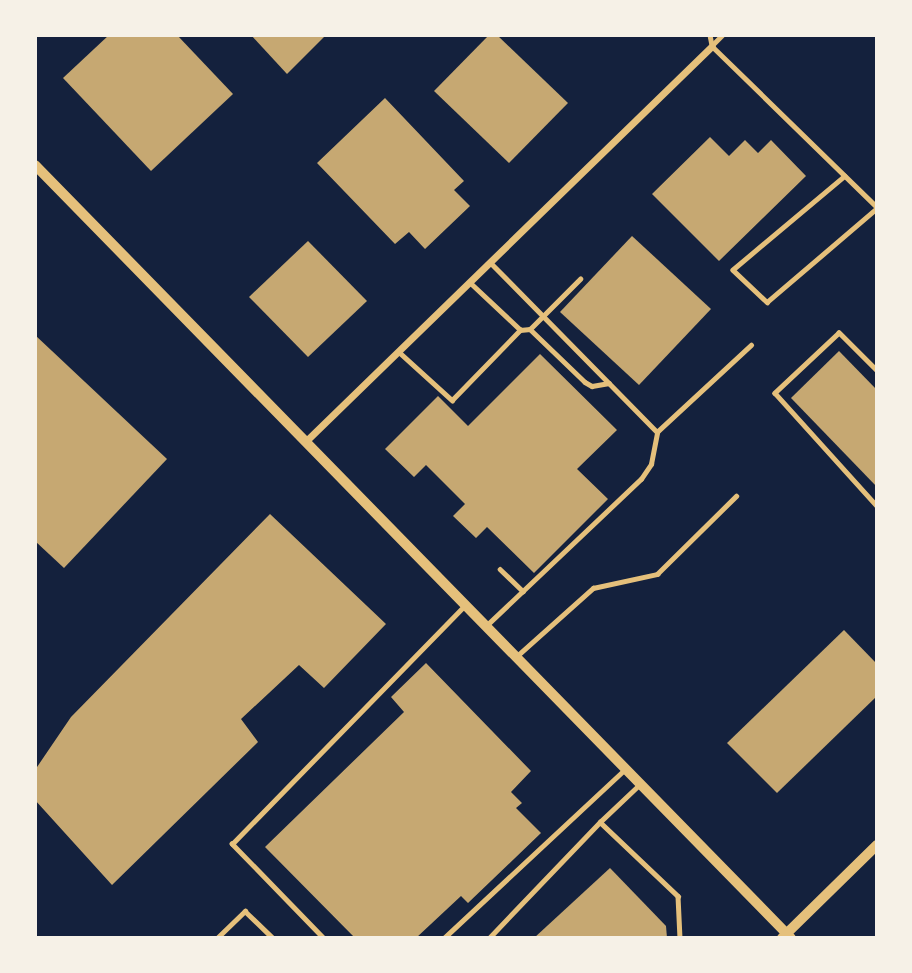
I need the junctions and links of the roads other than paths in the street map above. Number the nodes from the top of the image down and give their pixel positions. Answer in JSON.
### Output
{"nodes":[{"id":1,"x":710,"y":35,"type":"edge"},
{"id":2,"x":723,"y":35,"type":"edge"},
{"id":3,"x":712,"y":46,"type":"junction"},
{"id":4,"x":35,"y":165,"type":"edge"},
{"id":5,"x":845,"y":176,"type":"junction"},
{"id":6,"x":877,"y":207,"type":"edge"},
{"id":7,"x":491,"y":263,"type":"junction"},
{"id":8,"x":580,"y":279,"type":"dead end"},
{"id":9,"x":470,"y":283,"type":"junction"},
{"id":10,"x":543,"y":316,"type":"junction"},
{"id":11,"x":530,"y":329,"type":"junction"},
{"id":12,"x":520,"y":330,"type":"junction"},
{"id":13,"x":751,"y":345,"type":"dead end"},
{"id":14,"x":399,"y":352,"type":"junction"},
{"id":15,"x":877,"y":371,"type":"edge"},
{"id":16,"x":609,"y":383,"type":"junction"},
{"id":17,"x":657,"y":432,"type":"junction"},
{"id":18,"x":306,"y":441,"type":"junction"},
{"id":19,"x":736,"y":496,"type":"dead end"},
{"id":20,"x":877,"y":506,"type":"edge"},
{"id":21,"x":500,"y":569,"type":"dead end"},
{"id":22,"x":523,"y":591,"type":"junction"},
{"id":23,"x":466,"y":604,"type":"junction"},
{"id":24,"x":487,"y":626,"type":"junction"},
{"id":25,"x":517,"y":656,"type":"junction"},
{"id":26,"x":626,"y":768,"type":"junction"},
{"id":27,"x":641,"y":783,"type":"junction"},
{"id":28,"x":600,"y":822,"type":"junction"},
{"id":29,"x":877,"y":845,"type":"edge"},
{"id":30,"x":786,"y":937,"type":"edge"},
{"id":31,"x":217,"y":938,"type":"edge"},
{"id":32,"x":273,"y":938,"type":"edge"},
{"id":33,"x":323,"y":938,"type":"edge"},
{"id":34,"x":444,"y":938,"type":"edge"},
{"id":35,"x":489,"y":938,"type":"edge"},
{"id":36,"x":680,"y":938,"type":"edge"}],
"edges":[{"from":1,"to":3,"type":"lane"},
{"from":2,"to":3,"type":"lane"},
{"from":3,"to":5,"type":"lane"},
{"from":3,"to":7,"type":"street"},
{"from":4,"to":18,"type":"street"},
{"from":5,"to":6,"type":"lane"},
{"from":5,"to":6,"type":"lane"},
{"from":7,"to":9,"type":"street"},
{"from":7,"to":10,"type":"lane"},
{"from":8,"to":10,"type":"lane"},
{"from":9,"to":12,"type":"lane"},
{"from":9,"to":14,"type":"street"},
{"from":10,"to":11,"type":"lane"},
{"from":10,"to":16,"type":"lane"},
{"from":11,"to":12,"type":"lane"},
{"from":11,"to":16,"type":"lane"},
{"from":12,"to":14,"type":"lane"},
{"from":13,"to":17,"type":"lane"},
{"from":14,"to":18,"type":"street"},
{"from":15,"to":20,"type":"lane"},
{"from":16,"to":17,"type":"lane"},
{"from":17,"to":22,"type":"lane"},
{"from":18,"to":23,"type":"street"},
{"from":19,"to":25,"type":"lane"},
{"from":21,"to":22,"type":"lane"},
{"from":22,"to":24,"type":"lane"},
{"from":23,"to":24,"type":"street"},
{"from":23,"to":33,"type":"lane"},
{"from":24,"to":25,"type":"street"},
{"from":25,"to":26,"type":"street"},
{"from":26,"to":27,"type":"street"},
{"from":26,"to":34,"type":"lane"},
{"from":27,"to":28,"type":"lane"},
{"from":27,"to":30,"type":"street"},
{"from":28,"to":35,"type":"lane"},
{"from":28,"to":36,"type":"lane"},
{"from":29,"to":30,"type":"street"},
{"from":31,"to":32,"type":"lane"}]}
